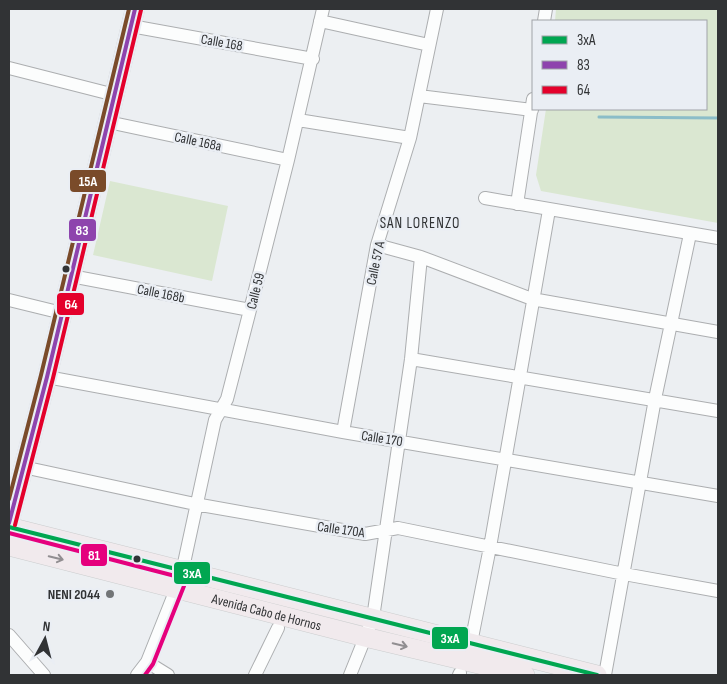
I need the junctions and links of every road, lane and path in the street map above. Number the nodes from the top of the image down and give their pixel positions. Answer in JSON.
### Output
{"nodes":[{"id":1,"x":437,"y":9,"type":"edge"},
{"id":2,"x":322,"y":15,"type":"edge"},
{"id":3,"x":133,"y":17,"type":"edge"},
{"id":4,"x":430,"y":45,"type":"junction"},
{"id":5,"x":313,"y":59,"type":"junction"},
{"id":6,"x":9,"y":68,"type":"edge"},
{"id":7,"x":115,"y":95,"type":"junction"},
{"id":8,"x":419,"y":96,"type":"junction"},
{"id":9,"x":532,"y":105,"type":"edge"},
{"id":10,"x":298,"y":120,"type":"junction"},
{"id":11,"x":108,"y":122,"type":"junction"},
{"id":12,"x":410,"y":138,"type":"junction"},
{"id":13,"x":288,"y":160,"type":"junction"},
{"id":14,"x":485,"y":198,"type":"dead end"},
{"id":15,"x":517,"y":204,"type":"junction"},
{"id":16,"x":549,"y":210,"type":"junction"},
{"id":17,"x":690,"y":234,"type":"junction"},
{"id":18,"x":718,"y":238,"type":"edge"},
{"id":19,"x":377,"y":245,"type":"junction"},
{"id":20,"x":421,"y":257,"type":"junction"},
{"id":21,"x":71,"y":276,"type":"junction"},
{"id":22,"x":532,"y":299,"type":"junction"},
{"id":23,"x":9,"y":300,"type":"edge"},
{"id":24,"x":250,"y":310,"type":"junction"},
{"id":25,"x":62,"y":313,"type":"junction"},
{"id":26,"x":670,"y":324,"type":"junction"},
{"id":27,"x":718,"y":332,"type":"edge"},
{"id":28,"x":411,"y":359,"type":"junction"},
{"id":29,"x":47,"y":377,"type":"junction"},
{"id":30,"x":519,"y":378,"type":"junction"},
{"id":31,"x":655,"y":399,"type":"junction"},
{"id":32,"x":222,"y":409,"type":"junction"},
{"id":33,"x":718,"y":411,"type":"edge"},
{"id":34,"x":343,"y":432,"type":"junction"},
{"id":35,"x":398,"y":441,"type":"junction"},
{"id":36,"x":504,"y":460,"type":"junction"},
{"id":37,"x":23,"y":467,"type":"junction"},
{"id":38,"x":639,"y":483,"type":"junction"},
{"id":39,"x":718,"y":496,"type":"edge"},
{"id":40,"x":196,"y":504,"type":"junction"},
{"id":41,"x":9,"y":523,"type":"edge"},
{"id":42,"x":9,"y":527,"type":"edge"},
{"id":43,"x":385,"y":531,"type":"junction"},
{"id":44,"x":9,"y":546,"type":"edge"},
{"id":45,"x":490,"y":547,"type":"junction"},
{"id":46,"x":181,"y":570,"type":"junction"},
{"id":47,"x":624,"y":574,"type":"junction"},
{"id":48,"x":176,"y":589,"type":"junction"},
{"id":49,"x":718,"y":591,"type":"edge"},
{"id":50,"x":373,"y":618,"type":"junction"},
{"id":51,"x":278,"y":628,"type":"dead end"},
{"id":52,"x":9,"y":635,"type":"edge"},
{"id":53,"x":365,"y":637,"type":"junction"},
{"id":54,"x":471,"y":643,"type":"junction"},
{"id":55,"x":147,"y":662,"type":"junction"},
{"id":56,"x":564,"y":671,"type":"edge"},
{"id":57,"x":44,"y":675,"type":"edge"},
{"id":58,"x":137,"y":675,"type":"edge"},
{"id":59,"x":168,"y":675,"type":"edge"},
{"id":60,"x":255,"y":675,"type":"edge"},
{"id":61,"x":350,"y":675,"type":"edge"},
{"id":62,"x":525,"y":675,"type":"edge"},
{"id":63,"x":597,"y":675,"type":"edge"},
{"id":64,"x":605,"y":675,"type":"edge"}],
"edges":[{"from":1,"to":4,"type":"street","name":"Calle 57 A"},
{"from":2,"to":4,"type":"street"},
{"from":2,"to":5,"type":"street","name":"Calle 59"},
{"from":3,"to":5,"type":"street","name":"Calle 168"},
{"from":3,"to":7,"type":"main road"},
{"from":4,"to":8,"type":"street","name":"Calle 57 A"},
{"from":5,"to":10,"type":"street","name":"Calle 59"},
{"from":6,"to":7,"type":"street"},
{"from":7,"to":11,"type":"main road"},
{"from":8,"to":9,"type":"street"},
{"from":8,"to":12,"type":"street","name":"Calle 57 A"},
{"from":9,"to":15,"type":"street"},
{"from":10,"to":12,"type":"street"},
{"from":10,"to":13,"type":"street","name":"Calle 59"},
{"from":11,"to":13,"type":"street","name":"Calle 168a"},
{"from":11,"to":21,"type":"main road"},
{"from":12,"to":19,"type":"street","name":"Calle 57 A"},
{"from":13,"to":24,"type":"street","name":"Calle 59"},
{"from":14,"to":15,"type":"street"},
{"from":15,"to":16,"type":"street"},
{"from":16,"to":17,"type":"street"},
{"from":16,"to":22,"type":"street"},
{"from":17,"to":18,"type":"street"},
{"from":17,"to":26,"type":"street"},
{"from":19,"to":20,"type":"street"},
{"from":19,"to":34,"type":"street","name":"Calle 57 A"},
{"from":20,"to":22,"type":"street"},
{"from":20,"to":28,"type":"street"},
{"from":21,"to":24,"type":"street","name":"Calle 168b"},
{"from":21,"to":25,"type":"main road"},
{"from":22,"to":26,"type":"street"},
{"from":22,"to":30,"type":"street"},
{"from":23,"to":25,"type":"street"},
{"from":24,"to":32,"type":"street","name":"Calle 59"},
{"from":25,"to":29,"type":"main road"},
{"from":26,"to":27,"type":"street"},
{"from":26,"to":31,"type":"street"},
{"from":28,"to":30,"type":"street"},
{"from":28,"to":35,"type":"street"},
{"from":29,"to":32,"type":"street","name":"Calle 170"},
{"from":29,"to":37,"type":"main road"},
{"from":30,"to":31,"type":"street"},
{"from":30,"to":36,"type":"street"},
{"from":31,"to":33,"type":"street"},
{"from":31,"to":38,"type":"street"},
{"from":32,"to":34,"type":"street","name":"Calle 170"},
{"from":32,"to":40,"type":"street","name":"Calle 59"},
{"from":34,"to":35,"type":"street","name":"Calle 170"},
{"from":35,"to":36,"type":"street","name":"Calle 170"},
{"from":35,"to":43,"type":"street"},
{"from":36,"to":38,"type":"street","name":"Calle 170"},
{"from":36,"to":45,"type":"street"},
{"from":37,"to":40,"type":"street","name":"Calle 170A"},
{"from":37,"to":41,"type":"main road"},
{"from":38,"to":39,"type":"street","name":"Calle 170"},
{"from":38,"to":47,"type":"street"},
{"from":40,"to":43,"type":"street","name":"Calle 170A"},
{"from":40,"to":46,"type":"street","name":"Calle 59"},
{"from":42,"to":46,"type":"main road","name":"Avenida Cabo de Hornos"},
{"from":43,"to":45,"type":"street","name":"Calle 170A"},
{"from":43,"to":50,"type":"street"},
{"from":44,"to":48,"type":"main road","name":"Avenida Cabo de Hornos","one_way":true},
{"from":45,"to":47,"type":"street","name":"Calle 170A"},
{"from":45,"to":54,"type":"street"},
{"from":46,"to":48,"type":"street","name":"Calle 59"},
{"from":46,"to":50,"type":"main road","name":"Avenida Cabo de Hornos"},
{"from":47,"to":49,"type":"street","name":"Calle 170A"},
{"from":47,"to":64,"type":"street"},
{"from":48,"to":53,"type":"main road","name":"Avenida Cabo de Hornos"},
{"from":48,"to":55,"type":"street","name":"Calle 59"},
{"from":50,"to":53,"type":"street"},
{"from":50,"to":54,"type":"main road","name":"Avenida Cabo de Hornos"},
{"from":51,"to":60,"type":"street"},
{"from":52,"to":57,"type":"street"},
{"from":53,"to":61,"type":"street"},
{"from":53,"to":62,"type":"main road","name":"Avenida Cabo de Hornos","one_way":true},
{"from":54,"to":56,"type":"main road","name":"Avenida Cabo de Hornos"},
{"from":55,"to":58,"type":"street","name":"Calle 59"},
{"from":55,"to":59,"type":"street"},
{"from":56,"to":63,"type":"main road","name":"Avenida Cabo de Hornos"}]}
